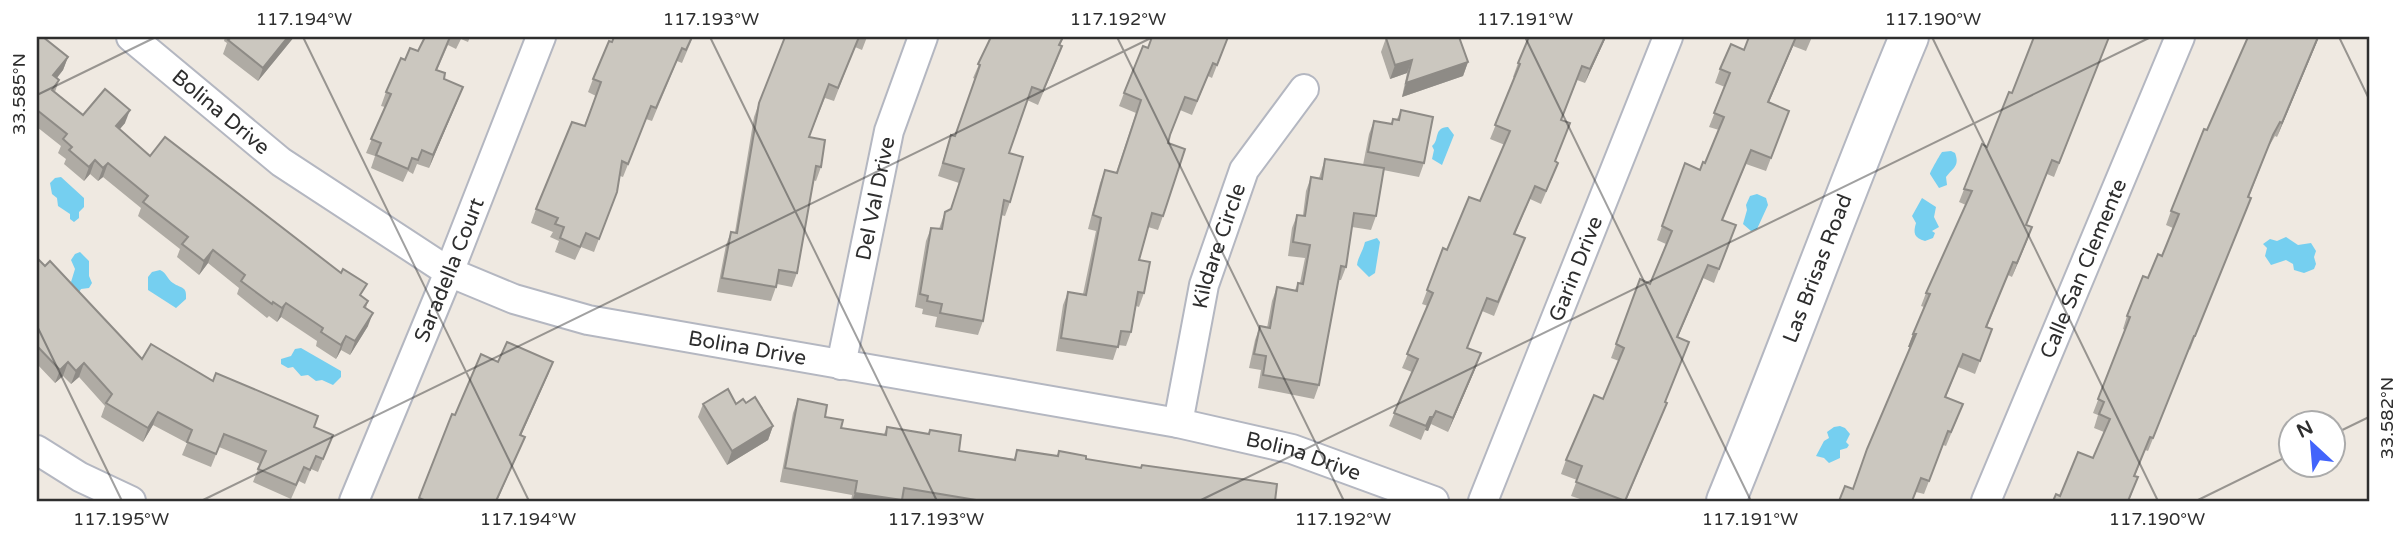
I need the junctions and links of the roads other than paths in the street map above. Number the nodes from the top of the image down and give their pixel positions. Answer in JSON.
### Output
{"nodes":[{"id":1,"x":131,"y":37,"type":"edge"},
{"id":2,"x":541,"y":37,"type":"edge"},
{"id":3,"x":923,"y":37,"type":"edge"},
{"id":4,"x":1668,"y":37,"type":"edge"},
{"id":5,"x":1909,"y":37,"type":"edge"},
{"id":6,"x":2180,"y":37,"type":"edge"},
{"id":7,"x":1304,"y":89,"type":"dead end"},
{"id":8,"x":449,"y":272,"type":"junction"},
{"id":9,"x":841,"y":365,"type":"junction"},
{"id":10,"x":1178,"y":423,"type":"junction"},
{"id":11,"x":37,"y":450,"type":"edge"},
{"id":12,"x":131,"y":501,"type":"edge"},
{"id":13,"x":354,"y":501,"type":"edge"},
{"id":14,"x":1434,"y":501,"type":"edge"},
{"id":15,"x":1483,"y":501,"type":"edge"},
{"id":16,"x":1726,"y":501,"type":"edge"},
{"id":17,"x":1986,"y":501,"type":"edge"}],
"edges":[{"from":1,"to":8,"type":"street","name":"Bolina Drive"},
{"from":2,"to":8,"type":"street","name":"Saradella Court"},
{"from":3,"to":9,"type":"street","name":"Del Val Drive"},
{"from":4,"to":15,"type":"street","name":"Garin Drive"},
{"from":5,"to":16,"type":"street","name":"Las Brisas Road"},
{"from":6,"to":17,"type":"street","name":"Calle San Clemente"},
{"from":7,"to":10,"type":"street","name":"Kildare Circle"},
{"from":8,"to":9,"type":"street","name":"Bolina Drive"},
{"from":8,"to":13,"type":"street","name":"Saradella Court"},
{"from":9,"to":10,"type":"street","name":"Bolina Drive"},
{"from":10,"to":14,"type":"street","name":"Bolina Drive"},
{"from":11,"to":12,"type":"street"}]}
